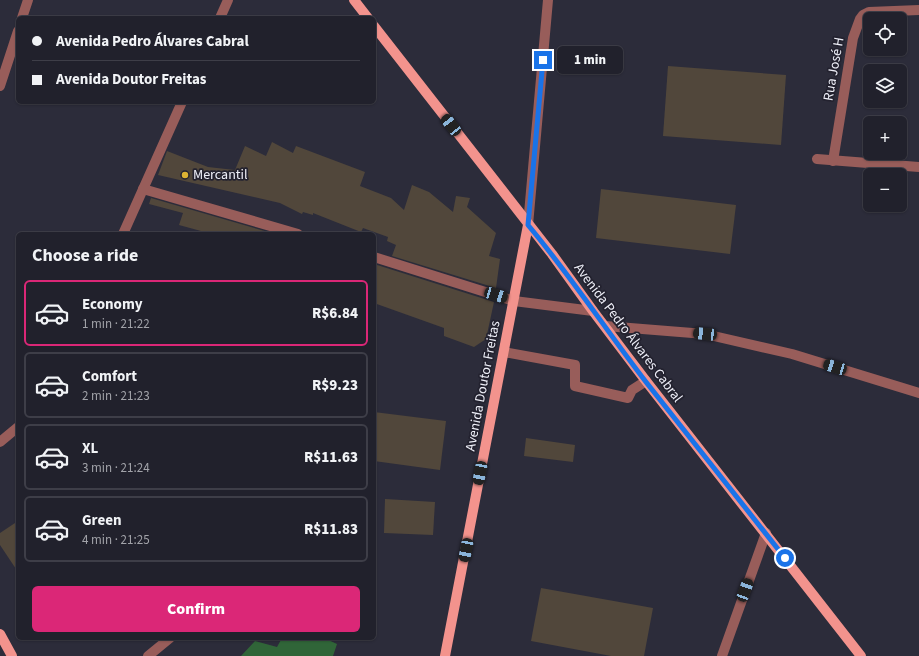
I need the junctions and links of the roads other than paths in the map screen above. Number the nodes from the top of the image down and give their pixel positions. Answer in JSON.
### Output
{"nodes":[{"id":1,"x":28,"y":0,"type":"edge"},
{"id":2,"x":228,"y":0,"type":"edge"},
{"id":3,"x":354,"y":0,"type":"edge"},
{"id":4,"x":548,"y":0,"type":"edge"},
{"id":5,"x":919,"y":10,"type":"edge"},
{"id":6,"x":23,"y":16,"type":"edge"},
{"id":7,"x":221,"y":16,"type":"edge"},
{"id":8,"x":366,"y":16,"type":"edge"},
{"id":9,"x":376,"y":29,"type":"edge"},
{"id":10,"x":16,"y":37,"type":"edge"},
{"id":11,"x":0,"y":86,"type":"edge"},
{"id":12,"x":181,"y":104,"type":"edge"},
{"id":13,"x":817,"y":160,"type":"dead end"},
{"id":14,"x":833,"y":162,"type":"junction"},
{"id":15,"x":919,"y":167,"type":"edge"},
{"id":16,"x":143,"y":189,"type":"junction"},
{"id":17,"x":528,"y":225,"type":"junction"},
{"id":18,"x":125,"y":232,"type":"edge"},
{"id":19,"x":291,"y":232,"type":"edge"},
{"id":20,"x":376,"y":258,"type":"edge"},
{"id":21,"x":514,"y":301,"type":"junction"},
{"id":22,"x":593,"y":312,"type":"junction"},
{"id":23,"x":605,"y":326,"type":"junction"},
{"id":24,"x":504,"y":352,"type":"junction"},
{"id":25,"x":646,"y":381,"type":"junction"},
{"id":26,"x":919,"y":393,"type":"edge"},
{"id":27,"x":16,"y":429,"type":"edge"},
{"id":28,"x":0,"y":442,"type":"edge"},
{"id":29,"x":766,"y":533,"type":"junction"},
{"id":30,"x":0,"y":634,"type":"edge"},
{"id":31,"x":168,"y":640,"type":"edge"},
{"id":32,"x":12,"y":656,"type":"edge"},
{"id":33,"x":148,"y":656,"type":"edge"},
{"id":34,"x":445,"y":656,"type":"edge"},
{"id":35,"x":722,"y":656,"type":"edge"},
{"id":36,"x":861,"y":656,"type":"edge"}],
"edges":[{"from":1,"to":6,"type":"street"},
{"from":2,"to":7,"type":"street"},
{"from":3,"to":8,"type":"main road"},
{"from":4,"to":17,"type":"street","name":"Avenida Doutor Freitas"},
{"from":5,"to":14,"type":"street","name":"Rua José H"},
{"from":9,"to":17,"type":"main road","name":"Avenida Pedro Álvares Cabral"},
{"from":10,"to":11,"type":"street"},
{"from":12,"to":16,"type":"street"},
{"from":13,"to":14,"type":"street"},
{"from":14,"to":15,"type":"street"},
{"from":16,"to":18,"type":"street"},
{"from":16,"to":19,"type":"street"},
{"from":17,"to":21,"type":"main road","name":"Avenida Doutor Freitas"},
{"from":17,"to":22,"type":"main road","name":"Avenida Pedro Álvares Cabral"},
{"from":20,"to":21,"type":"street"},
{"from":21,"to":22,"type":"street"},
{"from":21,"to":24,"type":"main road","name":"Avenida Doutor Freitas"},
{"from":22,"to":23,"type":"main road","name":"Avenida Pedro Álvares Cabral"},
{"from":23,"to":25,"type":"main road","name":"Avenida Pedro Álvares Cabral"},
{"from":23,"to":26,"type":"street"},
{"from":24,"to":25,"type":"street"},
{"from":24,"to":34,"type":"main road","name":"Avenida Doutor Freitas"},
{"from":25,"to":29,"type":"main road","name":"Avenida Pedro Álvares Cabral"},
{"from":27,"to":28,"type":"street"},
{"from":29,"to":35,"type":"street"},
{"from":29,"to":36,"type":"main road","name":"Avenida Pedro Álvares Cabral"},
{"from":30,"to":32,"type":"main road"},
{"from":31,"to":33,"type":"street"}]}
